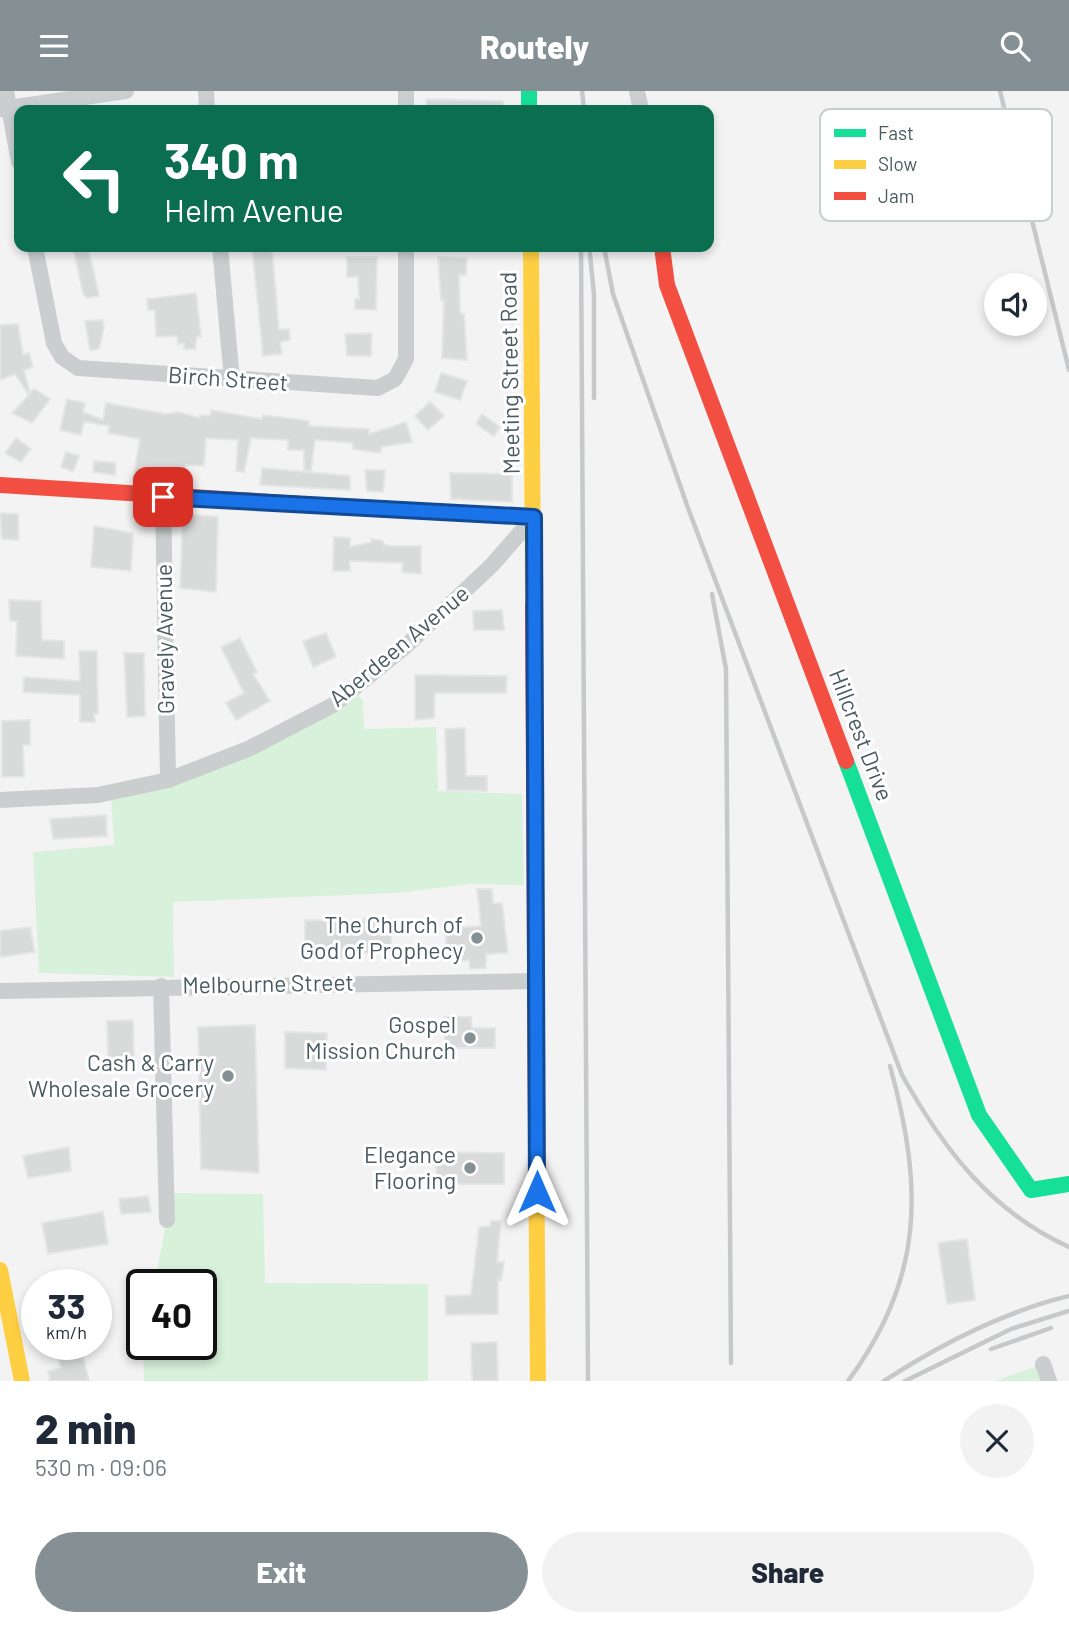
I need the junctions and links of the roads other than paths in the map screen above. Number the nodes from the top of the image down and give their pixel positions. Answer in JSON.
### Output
{"nodes":[{"id":1,"x":6,"y":91,"type":"edge"},
{"id":2,"x":125,"y":91,"type":"edge"},
{"id":3,"x":25,"y":105,"type":"edge"},
{"id":4,"x":4,"y":108,"type":"edge"},
{"id":5,"x":14,"y":144,"type":"edge"},
{"id":6,"x":36,"y":252,"type":"edge"},
{"id":7,"x":220,"y":252,"type":"edge"},
{"id":8,"x":406,"y":252,"type":"edge"},
{"id":9,"x":531,"y":252,"type":"edge"},
{"id":10,"x":663,"y":252,"type":"edge"},
{"id":11,"x":232,"y":380,"type":"junction"},
{"id":12,"x":0,"y":485,"type":"edge"},
{"id":13,"x":163,"y":497,"type":"junction"},
{"id":14,"x":534,"y":517,"type":"junction"},
{"id":15,"x":167,"y":780,"type":"junction"},
{"id":16,"x":0,"y":800,"type":"edge"},
{"id":17,"x":536,"y":981,"type":"junction"},
{"id":18,"x":161,"y":986,"type":"junction"},
{"id":19,"x":0,"y":991,"type":"edge"},
{"id":20,"x":1069,"y":1184,"type":"edge"},
{"id":21,"x":167,"y":1220,"type":"dead end"},
{"id":22,"x":0,"y":1270,"type":"edge"},
{"id":23,"x":1043,"y":1364,"type":"dead end"},
{"id":24,"x":22,"y":1381,"type":"edge"},
{"id":25,"x":538,"y":1381,"type":"edge"},
{"id":26,"x":1049,"y":1381,"type":"edge"}],
"edges":[{"from":1,"to":4,"type":"street"},
{"from":2,"to":3,"type":"street"},
{"from":4,"to":5,"type":"street"},
{"from":6,"to":11,"type":"street","name":"Birch Street"},
{"from":7,"to":11,"type":"street"},
{"from":8,"to":11,"type":"street","name":"Birch Street"},
{"from":9,"to":14,"type":"street","name":"Meeting Street Road"},
{"from":10,"to":20,"type":"street","name":"Hillcrest Drive"},
{"from":12,"to":13,"type":"street"},
{"from":13,"to":14,"type":"street"},
{"from":13,"to":15,"type":"street","name":"Gravely Avenue"},
{"from":14,"to":15,"type":"street","name":"Aberdeen Avenue"},
{"from":14,"to":17,"type":"street","name":"Meeting Street Road"},
{"from":15,"to":16,"type":"street","name":"Aberdeen Avenue"},
{"from":17,"to":18,"type":"street","name":"Melbourne Street"},
{"from":17,"to":25,"type":"street","name":"Meeting Street Road"},
{"from":18,"to":19,"type":"street","name":"Melbourne Street"},
{"from":18,"to":21,"type":"street"},
{"from":22,"to":24,"type":"street"},
{"from":23,"to":26,"type":"street"}]}
